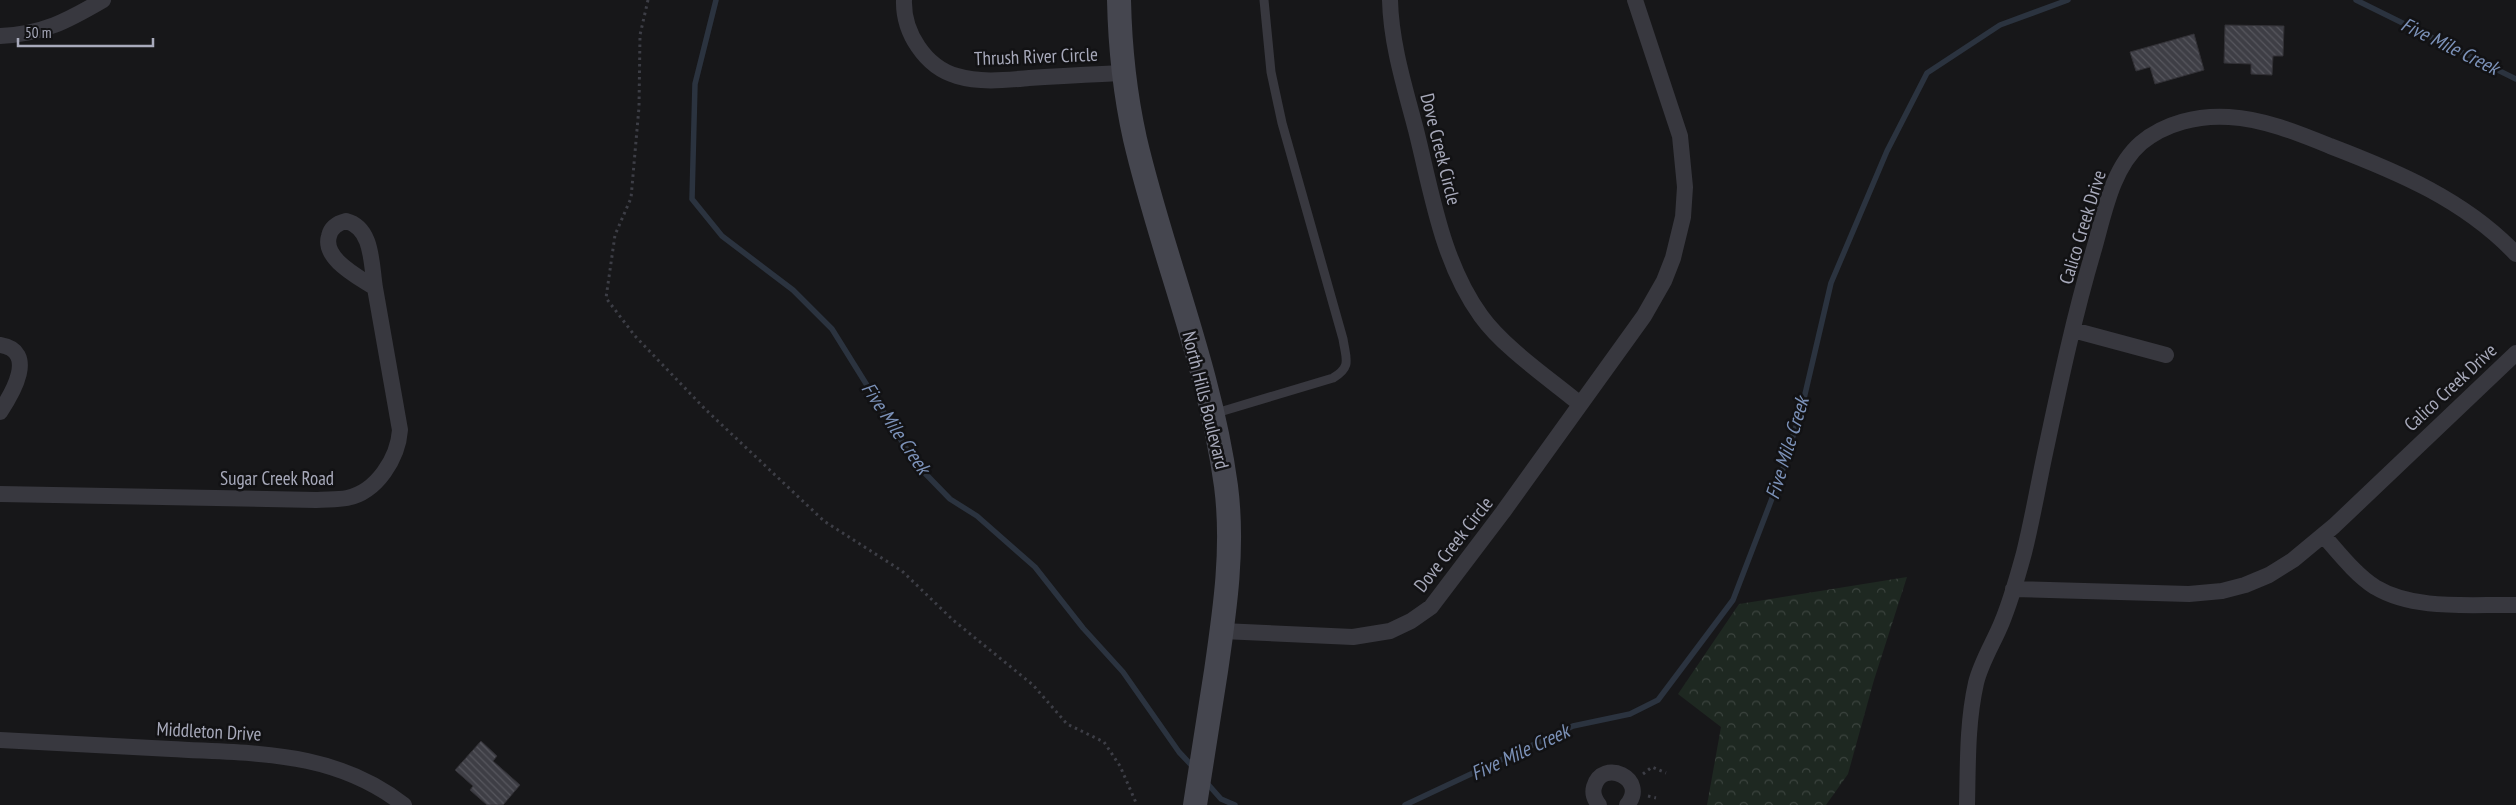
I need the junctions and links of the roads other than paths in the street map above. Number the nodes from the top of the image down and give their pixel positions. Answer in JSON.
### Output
{"nodes":[{"id":1,"x":103,"y":0,"type":"edge"},
{"id":2,"x":904,"y":0,"type":"edge"},
{"id":3,"x":1119,"y":0,"type":"edge"},
{"id":4,"x":1264,"y":0,"type":"edge"},
{"id":5,"x":1390,"y":0,"type":"edge"},
{"id":6,"x":1635,"y":0,"type":"edge"},
{"id":7,"x":0,"y":36,"type":"edge"},
{"id":8,"x":1125,"y":72,"type":"junction"},
{"id":9,"x":2516,"y":254,"type":"edge"},
{"id":10,"x":375,"y":288,"type":"dead end"},
{"id":11,"x":2073,"y":330,"type":"junction"},
{"id":12,"x":0,"y":345,"type":"edge"},
{"id":13,"x":2516,"y":353,"type":"edge"},
{"id":14,"x":2166,"y":355,"type":"dead end"},
{"id":15,"x":1580,"y":404,"type":"junction"},
{"id":16,"x":0,"y":413,"type":"edge"},
{"id":17,"x":1212,"y":415,"type":"junction"},
{"id":18,"x":0,"y":428,"type":"edge"},
{"id":19,"x":0,"y":494,"type":"edge"},
{"id":20,"x":2323,"y":535,"type":"junction"},
{"id":21,"x":2013,"y":589,"type":"junction"},
{"id":22,"x":2516,"y":605,"type":"edge"},
{"id":23,"x":1222,"y":630,"type":"junction"},
{"id":24,"x":0,"y":740,"type":"edge"},
{"id":25,"x":404,"y":805,"type":"edge"},
{"id":26,"x":1195,"y":805,"type":"edge"},
{"id":27,"x":1599,"y":805,"type":"edge"},
{"id":28,"x":1627,"y":805,"type":"edge"},
{"id":29,"x":1968,"y":805,"type":"edge"}],
"edges":[{"from":1,"to":7,"type":"street"},
{"from":2,"to":8,"type":"street","name":"Thrush River Circle"},
{"from":3,"to":8,"type":"street","name":"North Hills Boulevard"},
{"from":4,"to":17,"type":"lane"},
{"from":5,"to":15,"type":"street","name":"Dove Creek Circle"},
{"from":6,"to":15,"type":"street","name":"Dove Creek Circle"},
{"from":8,"to":17,"type":"street","name":"North Hills Boulevard"},
{"from":9,"to":11,"type":"street","name":"Calico Creek Drive"},
{"from":10,"to":19,"type":"street","name":"Sugar Creek Road"},
{"from":11,"to":14,"type":"street"},
{"from":11,"to":21,"type":"street","name":"Calico Creek Drive"},
{"from":12,"to":16,"type":"street"},
{"from":13,"to":20,"type":"street","name":"Calico Creek Drive"},
{"from":15,"to":23,"type":"street","name":"Dove Creek Circle"},
{"from":16,"to":18,"type":"street"},
{"from":17,"to":23,"type":"street","name":"North Hills Boulevard"},
{"from":20,"to":21,"type":"street","name":"Calico Creek Drive"},
{"from":20,"to":22,"type":"street"},
{"from":21,"to":29,"type":"street","name":"Calico Creek Drive"},
{"from":23,"to":26,"type":"street","name":"North Hills Boulevard"},
{"from":24,"to":25,"type":"street","name":"Middleton Drive"},
{"from":27,"to":28,"type":"street"}]}
